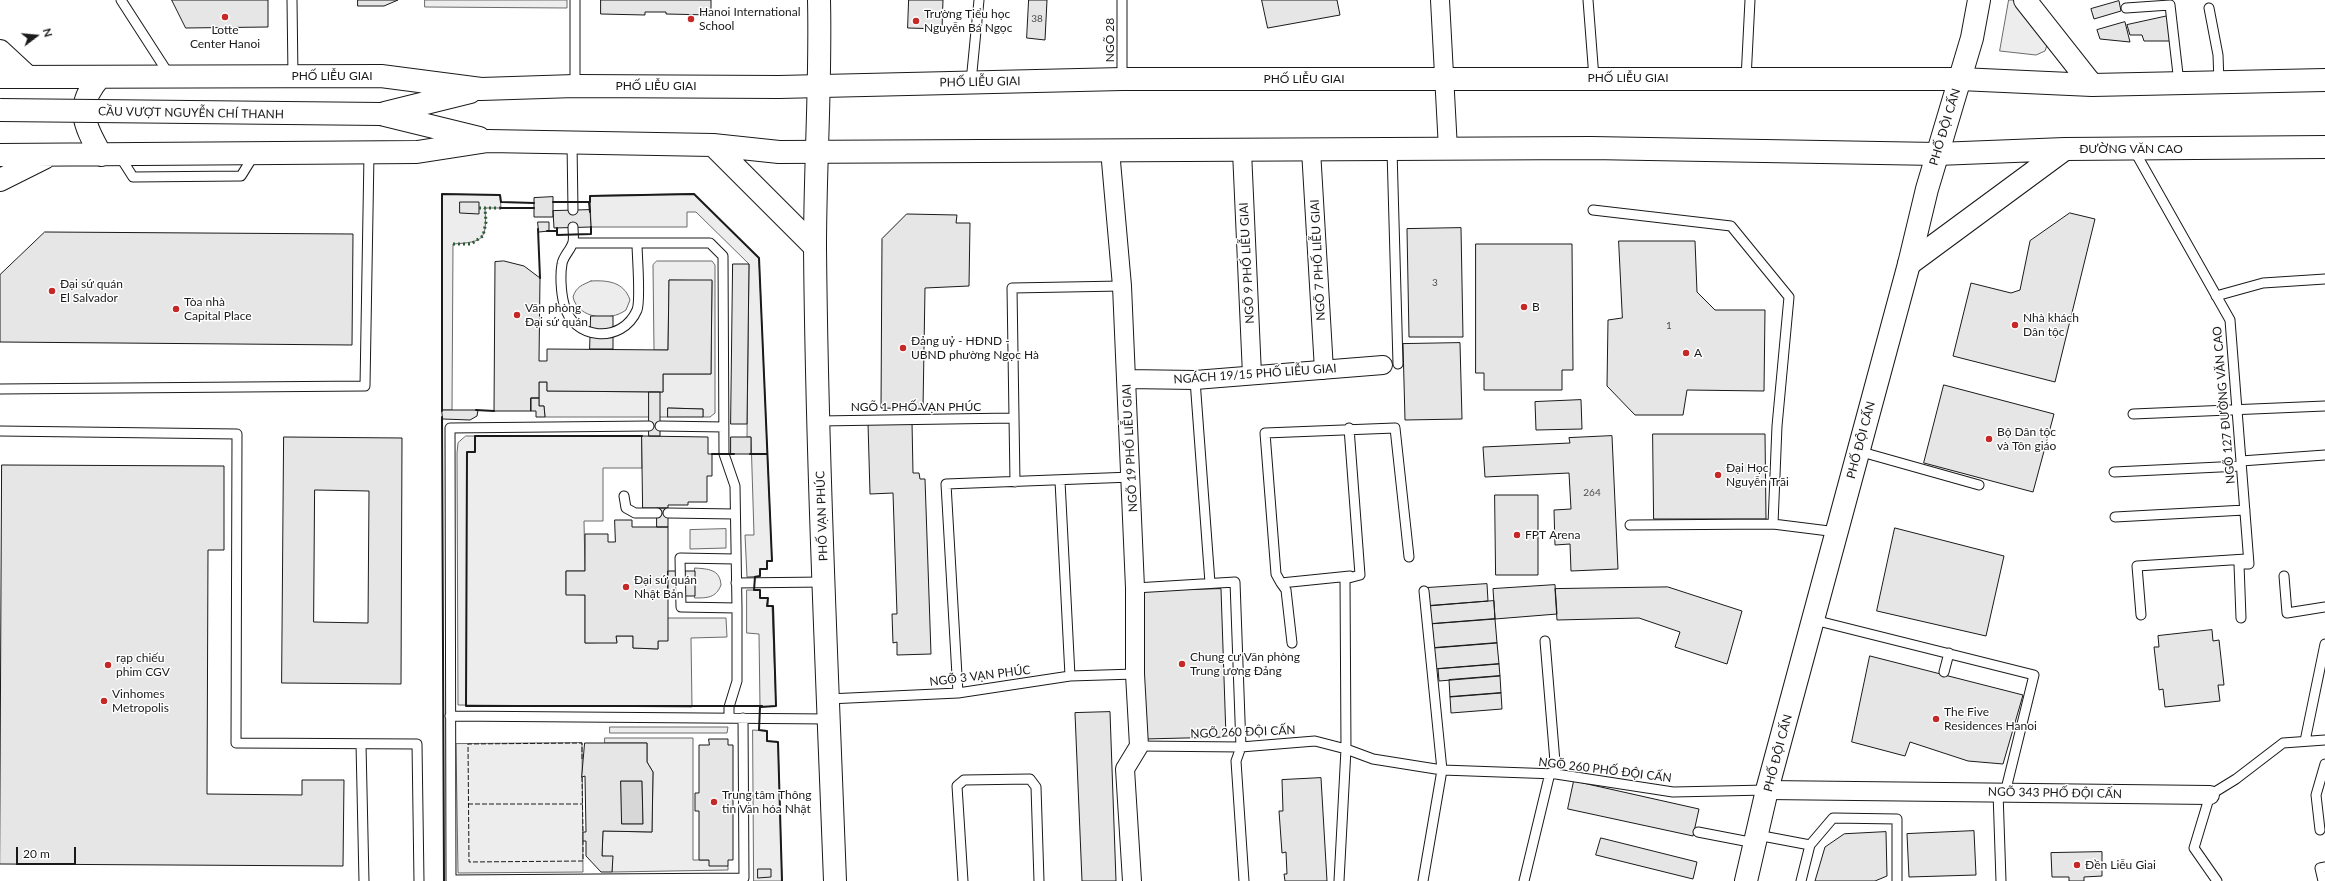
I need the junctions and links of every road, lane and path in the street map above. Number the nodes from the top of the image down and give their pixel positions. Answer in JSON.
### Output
{"nodes":[{"id":1,"x":121,"y":0,"type":"edge"},
{"id":2,"x":292,"y":0,"type":"edge"},
{"id":3,"x":575,"y":0,"type":"edge"},
{"id":4,"x":819,"y":0,"type":"edge"},
{"id":5,"x":978,"y":0,"type":"edge"},
{"id":6,"x":1122,"y":0,"type":"edge"},
{"id":7,"x":1440,"y":0,"type":"edge"},
{"id":8,"x":1588,"y":0,"type":"edge"},
{"id":9,"x":1750,"y":0,"type":"edge"},
{"id":10,"x":1979,"y":0,"type":"edge"},
{"id":11,"x":2025,"y":0,"type":"edge"},
{"id":12,"x":2126,"y":8,"type":"dead end"},
{"id":13,"x":2209,"y":8,"type":"dead end"},
{"id":14,"x":0,"y":50,"type":"edge"},
{"id":15,"x":294,"y":76,"type":"junction"},
{"id":16,"x":0,"y":77,"type":"edge"},
{"id":17,"x":28,"y":77,"type":"junction"},
{"id":18,"x":100,"y":77,"type":"junction"},
{"id":19,"x":170,"y":77,"type":"junction"},
{"id":20,"x":1594,"y":78,"type":"junction"},
{"id":21,"x":1960,"y":78,"type":"junction"},
{"id":22,"x":1122,"y":79,"type":"junction"},
{"id":23,"x":1746,"y":79,"type":"junction"},
{"id":24,"x":1445,"y":80,"type":"junction"},
{"id":25,"x":2325,"y":80,"type":"edge"},
{"id":26,"x":971,"y":82,"type":"junction"},
{"id":27,"x":2219,"y":82,"type":"junction"},
{"id":28,"x":2179,"y":83,"type":"junction"},
{"id":29,"x":2092,"y":84,"type":"junction"},
{"id":30,"x":575,"y":86,"type":"junction"},
{"id":31,"x":819,"y":86,"type":"junction"},
{"id":32,"x":481,"y":89,"type":"junction"},
{"id":33,"x":0,"y":110,"type":"edge"},
{"id":34,"x":381,"y":114,"type":"junction"},
{"id":35,"x":488,"y":140,"type":"junction"},
{"id":36,"x":572,"y":141,"type":"junction"},
{"id":37,"x":713,"y":145,"type":"junction"},
{"id":38,"x":2325,"y":147,"type":"edge"},
{"id":39,"x":2065,"y":149,"type":"junction"},
{"id":40,"x":1110,"y":150,"type":"junction"},
{"id":41,"x":1311,"y":150,"type":"junction"},
{"id":42,"x":1392,"y":150,"type":"junction"},
{"id":43,"x":1448,"y":150,"type":"junction"},
{"id":44,"x":2134,"y":150,"type":"junction"},
{"id":45,"x":816,"y":151,"type":"junction"},
{"id":46,"x":1242,"y":151,"type":"junction"},
{"id":47,"x":370,"y":154,"type":"junction"},
{"id":48,"x":1937,"y":154,"type":"junction"},
{"id":49,"x":0,"y":155,"type":"edge"},
{"id":50,"x":110,"y":155,"type":"junction"},
{"id":51,"x":49,"y":156,"type":"junction"},
{"id":52,"x":0,"y":180,"type":"edge"},
{"id":53,"x":572,"y":210,"type":"dead end"},
{"id":54,"x":1593,"y":210,"type":"dead end"},
{"id":55,"x":573,"y":227,"type":"dead end"},
{"id":56,"x":573,"y":243,"type":"junction"},
{"id":57,"x":637,"y":243,"type":"junction"},
{"id":58,"x":815,"y":246,"type":"junction"},
{"id":59,"x":1909,"y":264,"type":"junction"},
{"id":60,"x":2325,"y":279,"type":"edge"},
{"id":61,"x":1122,"y":286,"type":"junction"},
{"id":62,"x":2216,"y":296,"type":"junction"},
{"id":63,"x":1390,"y":364,"type":"joint"},
{"id":64,"x":1324,"y":370,"type":"junction"},
{"id":65,"x":1252,"y":375,"type":"junction"},
{"id":66,"x":1127,"y":379,"type":"junction"},
{"id":67,"x":1195,"y":380,"type":"junction"},
{"id":68,"x":0,"y":389,"type":"edge"},
{"id":69,"x":2325,"y":406,"type":"edge"},
{"id":70,"x":2236,"y":409,"type":"junction"},
{"id":71,"x":2133,"y":414,"type":"dead end"},
{"id":72,"x":1013,"y":418,"type":"junction"},
{"id":73,"x":819,"y":420,"type":"junction"},
{"id":74,"x":649,"y":426,"type":"dead end"},
{"id":75,"x":660,"y":426,"type":"dead end"},
{"id":76,"x":724,"y":426,"type":"junction"},
{"id":77,"x":1349,"y":428,"type":"junction"},
{"id":78,"x":0,"y":430,"type":"edge"},
{"id":79,"x":1858,"y":451,"type":"junction"},
{"id":80,"x":2325,"y":454,"type":"edge"},
{"id":81,"x":2241,"y":464,"type":"junction"},
{"id":82,"x":2114,"y":472,"type":"dead end"},
{"id":83,"x":1132,"y":477,"type":"junction"},
{"id":84,"x":1060,"y":481,"type":"junction"},
{"id":85,"x":1015,"y":482,"type":"junction"},
{"id":86,"x":1979,"y":484,"type":"dead end"},
{"id":87,"x":624,"y":496,"type":"dead end"},
{"id":88,"x":2245,"y":510,"type":"junction"},
{"id":89,"x":657,"y":513,"type":"dead end"},
{"id":90,"x":668,"y":513,"type":"dead end"},
{"id":91,"x":735,"y":514,"type":"junction"},
{"id":92,"x":2115,"y":517,"type":"dead end"},
{"id":93,"x":1773,"y":524,"type":"junction"},
{"id":94,"x":1630,"y":526,"type":"dead end"},
{"id":95,"x":1837,"y":532,"type":"junction"},
{"id":96,"x":1409,"y":557,"type":"dead end"},
{"id":97,"x":735,"y":559,"type":"junction"},
{"id":98,"x":2249,"y":562,"type":"junction"},
{"id":99,"x":1360,"y":575,"type":"junction"},
{"id":100,"x":2284,"y":576,"type":"dead end"},
{"id":101,"x":824,"y":582,"type":"junction"},
{"id":102,"x":736,"y":583,"type":"junction"},
{"id":103,"x":1281,"y":583,"type":"junction"},
{"id":104,"x":1210,"y":584,"type":"junction"},
{"id":105,"x":1135,"y":588,"type":"junction"},
{"id":106,"x":1424,"y":591,"type":"dead end"},
{"id":107,"x":2325,"y":607,"type":"edge"},
{"id":108,"x":737,"y":608,"type":"junction"},
{"id":109,"x":2141,"y":615,"type":"dead end"},
{"id":110,"x":2241,"y":618,"type":"dead end"},
{"id":111,"x":1814,"y":620,"type":"junction"},
{"id":112,"x":1545,"y":641,"type":"dead end"},
{"id":113,"x":1292,"y":643,"type":"dead end"},
{"id":114,"x":2325,"y":644,"type":"edge"},
{"id":115,"x":1949,"y":654,"type":"junction"},
{"id":116,"x":1944,"y":672,"type":"dead end"},
{"id":117,"x":1135,"y":674,"type":"junction"},
{"id":118,"x":1070,"y":676,"type":"junction"},
{"id":119,"x":958,"y":693,"type":"junction"},
{"id":120,"x":828,"y":709,"type":"junction"},
{"id":121,"x":450,"y":716,"type":"junction"},
{"id":122,"x":729,"y":718,"type":"junction"},
{"id":123,"x":743,"y":718,"type":"junction"},
{"id":124,"x":2325,"y":740,"type":"edge"},
{"id":125,"x":2306,"y":741,"type":"junction"},
{"id":126,"x":361,"y":744,"type":"junction"},
{"id":127,"x":1139,"y":746,"type":"junction"},
{"id":128,"x":1241,"y":746,"type":"junction"},
{"id":129,"x":1346,"y":749,"type":"junction"},
{"id":130,"x":2325,"y":764,"type":"edge"},
{"id":131,"x":1442,"y":770,"type":"junction"},
{"id":132,"x":1553,"y":774,"type":"junction"},
{"id":133,"x":1767,"y":790,"type":"junction"},
{"id":134,"x":2002,"y":793,"type":"junction"},
{"id":135,"x":2210,"y":795,"type":"junction"},
{"id":136,"x":2320,"y":830,"type":"dead end"},
{"id":137,"x":1698,"y":832,"type":"dead end"},
{"id":138,"x":1756,"y":839,"type":"junction"},
{"id":139,"x":1810,"y":845,"type":"junction"},
{"id":140,"x":2325,"y":867,"type":"edge"},
{"id":141,"x":364,"y":881,"type":"edge"},
{"id":142,"x":419,"y":881,"type":"edge"},
{"id":143,"x":835,"y":881,"type":"edge"},
{"id":144,"x":963,"y":881,"type":"edge"},
{"id":145,"x":1039,"y":881,"type":"edge"},
{"id":146,"x":1132,"y":881,"type":"edge"},
{"id":147,"x":1244,"y":881,"type":"edge"},
{"id":148,"x":1339,"y":881,"type":"edge"},
{"id":149,"x":1423,"y":881,"type":"edge"},
{"id":150,"x":1524,"y":881,"type":"edge"},
{"id":151,"x":1746,"y":881,"type":"edge"},
{"id":152,"x":1801,"y":881,"type":"edge"},
{"id":153,"x":1897,"y":881,"type":"edge"},
{"id":154,"x":2001,"y":881,"type":"edge"},
{"id":155,"x":2217,"y":881,"type":"edge"},
{"id":156,"x":2323,"y":881,"type":"edge"}],
"edges":[{"from":1,"to":19,"type":"lane"},
{"from":2,"to":15,"type":"lane"},
{"from":3,"to":30,"type":"lane"},
{"from":4,"to":31,"type":"main road","name":"PHỐ VẠN PHÚC"},
{"from":5,"to":26,"type":"lane"},
{"from":6,"to":22,"type":"lane","name":"NGÕ 28"},
{"from":7,"to":24,"type":"street"},
{"from":8,"to":20,"type":"lane"},
{"from":9,"to":23,"type":"lane"},
{"from":10,"to":21,"type":"main road","name":"PHỐ ĐỘI CẤN"},
{"from":11,"to":29,"type":"main road"},
{"from":12,"to":28,"type":"lane"},
{"from":13,"to":27,"type":"lane"},
{"from":14,"to":17,"type":"main road"},
{"from":15,"to":19,"type":"main road","name":"PHỐ LIỄU GIAI"},
{"from":15,"to":32,"type":"main road","name":"PHỐ LIỄU GIAI"},
{"from":16,"to":17,"type":"main road","name":"PHỐ LIỄU GIAI"},
{"from":17,"to":18,"type":"main road","name":"PHỐ LIỄU GIAI"},
{"from":18,"to":19,"type":"main road","name":"PHỐ LIỄU GIAI"},
{"from":18,"to":50,"type":"main road"},
{"from":20,"to":23,"type":"main road","name":"PHỐ LIỄU GIAI"},
{"from":20,"to":24,"type":"main road","name":"PHỐ LIỄU GIAI"},
{"from":21,"to":23,"type":"main road","name":"PHỐ LIỄU GIAI"},
{"from":21,"to":29,"type":"main road"},
{"from":21,"to":48,"type":"main road","name":"PHỐ ĐỘI CẤN"},
{"from":22,"to":24,"type":"main road","name":"PHỐ LIỄU GIAI"},
{"from":22,"to":26,"type":"main road","name":"PHỐ LIỄU GIAI"},
{"from":24,"to":43,"type":"street"},
{"from":25,"to":27,"type":"main road"},
{"from":26,"to":31,"type":"main road","name":"PHỐ LIỄU GIAI"},
{"from":27,"to":28,"type":"main road"},
{"from":28,"to":29,"type":"main road"},
{"from":30,"to":31,"type":"main road","name":"PHỐ LIỄU GIAI"},
{"from":30,"to":32,"type":"main road","name":"PHỐ LIỄU GIAI"},
{"from":31,"to":45,"type":"main road","name":"PHỐ VẠN PHÚC"},
{"from":32,"to":34,"type":"main road","name":"CẦU VƯỢT NGUYỄN CHÍ THANH"},
{"from":33,"to":34,"type":"main road","name":"CẦU VƯỢT NGUYỄN CHÍ THANH","bridge":true},
{"from":34,"to":35,"type":"main road","name":"CẦU VƯỢT NGUYỄN CHÍ THANH"},
{"from":35,"to":36,"type":"main road"},
{"from":35,"to":47,"type":"main road"},
{"from":36,"to":37,"type":"main road"},
{"from":36,"to":53,"type":"lane"},
{"from":37,"to":45,"type":"main road"},
{"from":37,"to":58,"type":"main road"},
{"from":38,"to":44,"type":"main road","name":"ĐƯỜNG VĂN CAO"},
{"from":39,"to":44,"type":"main road","name":"ĐƯỜNG VĂN CAO"},
{"from":39,"to":48,"type":"main road","name":"ĐƯỜNG VĂN CAO"},
{"from":39,"to":59,"type":"main road"},
{"from":40,"to":45,"type":"main road"},
{"from":40,"to":46,"type":"main road"},
{"from":40,"to":61,"type":"street","name":"NGÕ 19 PHỐ LIỄU GIAI"},
{"from":41,"to":42,"type":"main road"},
{"from":41,"to":46,"type":"main road"},
{"from":41,"to":64,"type":"street","name":"NGÕ 7 PHỐ LIỄU GIAI"},
{"from":42,"to":43,"type":"main road"},
{"from":42,"to":63,"type":"lane"},
{"from":43,"to":48,"type":"main road"},
{"from":44,"to":62,"type":"lane","name":"NGÕ 127 ĐƯỜNG VĂN CAO"},
{"from":45,"to":58,"type":"main road","name":"PHỐ VẠN PHÚC"},
{"from":46,"to":65,"type":"street","name":"NGÕ 9 PHỐ LIỄU GIAI"},
{"from":47,"to":50,"type":"main road"},
{"from":47,"to":68,"type":"lane"},
{"from":48,"to":59,"type":"main road","name":"PHỐ ĐỘI CẤN"},
{"from":49,"to":51,"type":"main road"},
{"from":50,"to":51,"type":"main road"},
{"from":51,"to":52,"type":"main road"},
{"from":54,"to":93,"type":"lane"},
{"from":55,"to":56,"type":"lane"},
{"from":56,"to":57,"type":"lane"},
{"from":56,"to":57,"type":"lane"},
{"from":57,"to":76,"type":"lane"},
{"from":58,"to":73,"type":"main road","name":"PHỐ VẠN PHÚC"},
{"from":59,"to":79,"type":"main road","name":"PHỐ ĐỘI CẤN"},
{"from":60,"to":62,"type":"lane"},
{"from":61,"to":66,"type":"street","name":"NGÕ 19 PHỐ LIỄU GIAI"},
{"from":61,"to":72,"type":"lane"},
{"from":62,"to":70,"type":"lane","name":"NGÕ 127 ĐƯỜNG VĂN CAO"},
{"from":63,"to":64,"type":"street","name":"NGÁCH 19/15 PHỐ LIỄU GIAI"},
{"from":64,"to":65,"type":"street","name":"NGÁCH 19/15 PHỐ LIỄU GIAI"},
{"from":65,"to":67,"type":"street","name":"NGÁCH 19/15 PHỐ LIỄU GIAI"},
{"from":66,"to":67,"type":"street","name":"NGÁCH 19/15 PHỐ LIỄU GIAI"},
{"from":66,"to":83,"type":"street","name":"NGÕ 19 PHỐ LIỄU GIAI"},
{"from":67,"to":104,"type":"lane"},
{"from":69,"to":70,"type":"lane"},
{"from":70,"to":71,"type":"lane"},
{"from":70,"to":81,"type":"lane","name":"NGÕ 127 ĐƯỜNG VĂN CAO"},
{"from":72,"to":73,"type":"lane","name":"NGÕ 1 PHỐ VẠN PHÚC"},
{"from":72,"to":85,"type":"lane"},
{"from":73,"to":101,"type":"main road","name":"PHỐ VẠN PHÚC"},
{"from":74,"to":121,"type":"lane"},
{"from":75,"to":76,"type":"lane"},
{"from":76,"to":91,"type":"lane"},
{"from":77,"to":96,"type":"lane"},
{"from":77,"to":99,"type":"lane"},
{"from":77,"to":103,"type":"lane"},
{"from":78,"to":126,"type":"lane"},
{"from":79,"to":86,"type":"lane"},
{"from":79,"to":95,"type":"main road","name":"PHỐ ĐỘI CẤN"},
{"from":80,"to":81,"type":"lane"},
{"from":81,"to":82,"type":"lane"},
{"from":81,"to":88,"type":"lane","name":"NGÕ 127 ĐƯỜNG VĂN CAO"},
{"from":83,"to":84,"type":"lane"},
{"from":83,"to":105,"type":"street","name":"NGÕ 19 PHỐ LIỄU GIAI"},
{"from":84,"to":85,"type":"lane"},
{"from":84,"to":118,"type":"lane"},
{"from":85,"to":119,"type":"lane"},
{"from":87,"to":89,"type":"lane"},
{"from":88,"to":92,"type":"lane"},
{"from":88,"to":98,"type":"lane","name":"NGÕ 127 ĐƯỜNG VĂN CAO"},
{"from":90,"to":91,"type":"lane"},
{"from":91,"to":97,"type":"lane"},
{"from":93,"to":94,"type":"lane"},
{"from":93,"to":95,"type":"lane"},
{"from":95,"to":111,"type":"main road","name":"PHỐ ĐỘI CẤN"},
{"from":97,"to":102,"type":"lane"},
{"from":97,"to":108,"type":"lane"},
{"from":98,"to":109,"type":"lane"},
{"from":98,"to":110,"type":"lane"},
{"from":99,"to":103,"type":"lane"},
{"from":99,"to":129,"type":"lane"},
{"from":100,"to":107,"type":"lane"},
{"from":101,"to":102,"type":"lane"},
{"from":101,"to":120,"type":"main road","name":"PHỐ VẠN PHÚC"},
{"from":102,"to":108,"type":"lane"},
{"from":103,"to":113,"type":"lane"},
{"from":104,"to":105,"type":"lane"},
{"from":104,"to":128,"type":"lane"},
{"from":105,"to":117,"type":"street","name":"NGÕ 19 PHỐ LIỄU GIAI"},
{"from":106,"to":131,"type":"lane"},
{"from":108,"to":122,"type":"lane"},
{"from":111,"to":115,"type":"lane"},
{"from":111,"to":133,"type":"main road","name":"PHỐ ĐỘI CẤN"},
{"from":112,"to":132,"type":"lane"},
{"from":114,"to":125,"type":"lane"},
{"from":115,"to":116,"type":"lane"},
{"from":115,"to":134,"type":"lane"},
{"from":117,"to":118,"type":"lane","name":"NGÕ 3 VẠN PHÚC"},
{"from":117,"to":127,"type":"street","name":"NGÕ 19 PHỐ LIỄU GIAI"},
{"from":118,"to":119,"type":"lane","name":"NGÕ 3 VẠN PHÚC"},
{"from":119,"to":120,"type":"lane","name":"NGÕ 3 VẠN PHÚC"},
{"from":120,"to":123,"type":"lane","name":"NGÕ 3 VẠN PHÚC"},
{"from":120,"to":143,"type":"main road","name":"PHỐ VẠN PHÚC"},
{"from":121,"to":122,"type":"lane","name":"NGÕ 3 VẠN PHÚC"},
{"from":121,"to":123,"type":"lane"},
{"from":122,"to":123,"type":"lane","name":"NGÕ 3 VẠN PHÚC"},
{"from":124,"to":125,"type":"lane"},
{"from":125,"to":135,"type":"lane"},
{"from":126,"to":141,"type":"lane"},
{"from":126,"to":142,"type":"lane"},
{"from":127,"to":128,"type":"lane","name":"NGÕ 260 ĐỘI CẤN"},
{"from":127,"to":146,"type":"street"},
{"from":128,"to":129,"type":"lane","name":"NGÕ 260 ĐỘI CẤN"},
{"from":128,"to":147,"type":"lane"},
{"from":129,"to":131,"type":"lane","name":"NGÕ 260 PHỐ ĐỘI CẤN"},
{"from":129,"to":148,"type":"lane"},
{"from":130,"to":136,"type":"lane"},
{"from":131,"to":132,"type":"lane","name":"NGÕ 260 PHỐ ĐỘI CẤN"},
{"from":131,"to":149,"type":"lane"},
{"from":132,"to":133,"type":"lane","name":"NGÕ 260 PHỐ ĐỘI CẤN"},
{"from":132,"to":150,"type":"lane"},
{"from":133,"to":134,"type":"street","name":"NGÕ 343 PHỐ ĐỘI CẤN"},
{"from":133,"to":138,"type":"main road","name":"PHỐ ĐỘI CẤN"},
{"from":134,"to":135,"type":"street","name":"NGÕ 343 PHỐ ĐỘI CẤN"},
{"from":134,"to":154,"type":"lane"},
{"from":135,"to":155,"type":"lane"},
{"from":137,"to":138,"type":"lane"},
{"from":138,"to":139,"type":"lane"},
{"from":138,"to":151,"type":"main road","name":"PHỐ ĐỘI CẤN"},
{"from":139,"to":152,"type":"lane"},
{"from":139,"to":153,"type":"lane"},
{"from":140,"to":156,"type":"lane"},
{"from":144,"to":145,"type":"lane"}]}
